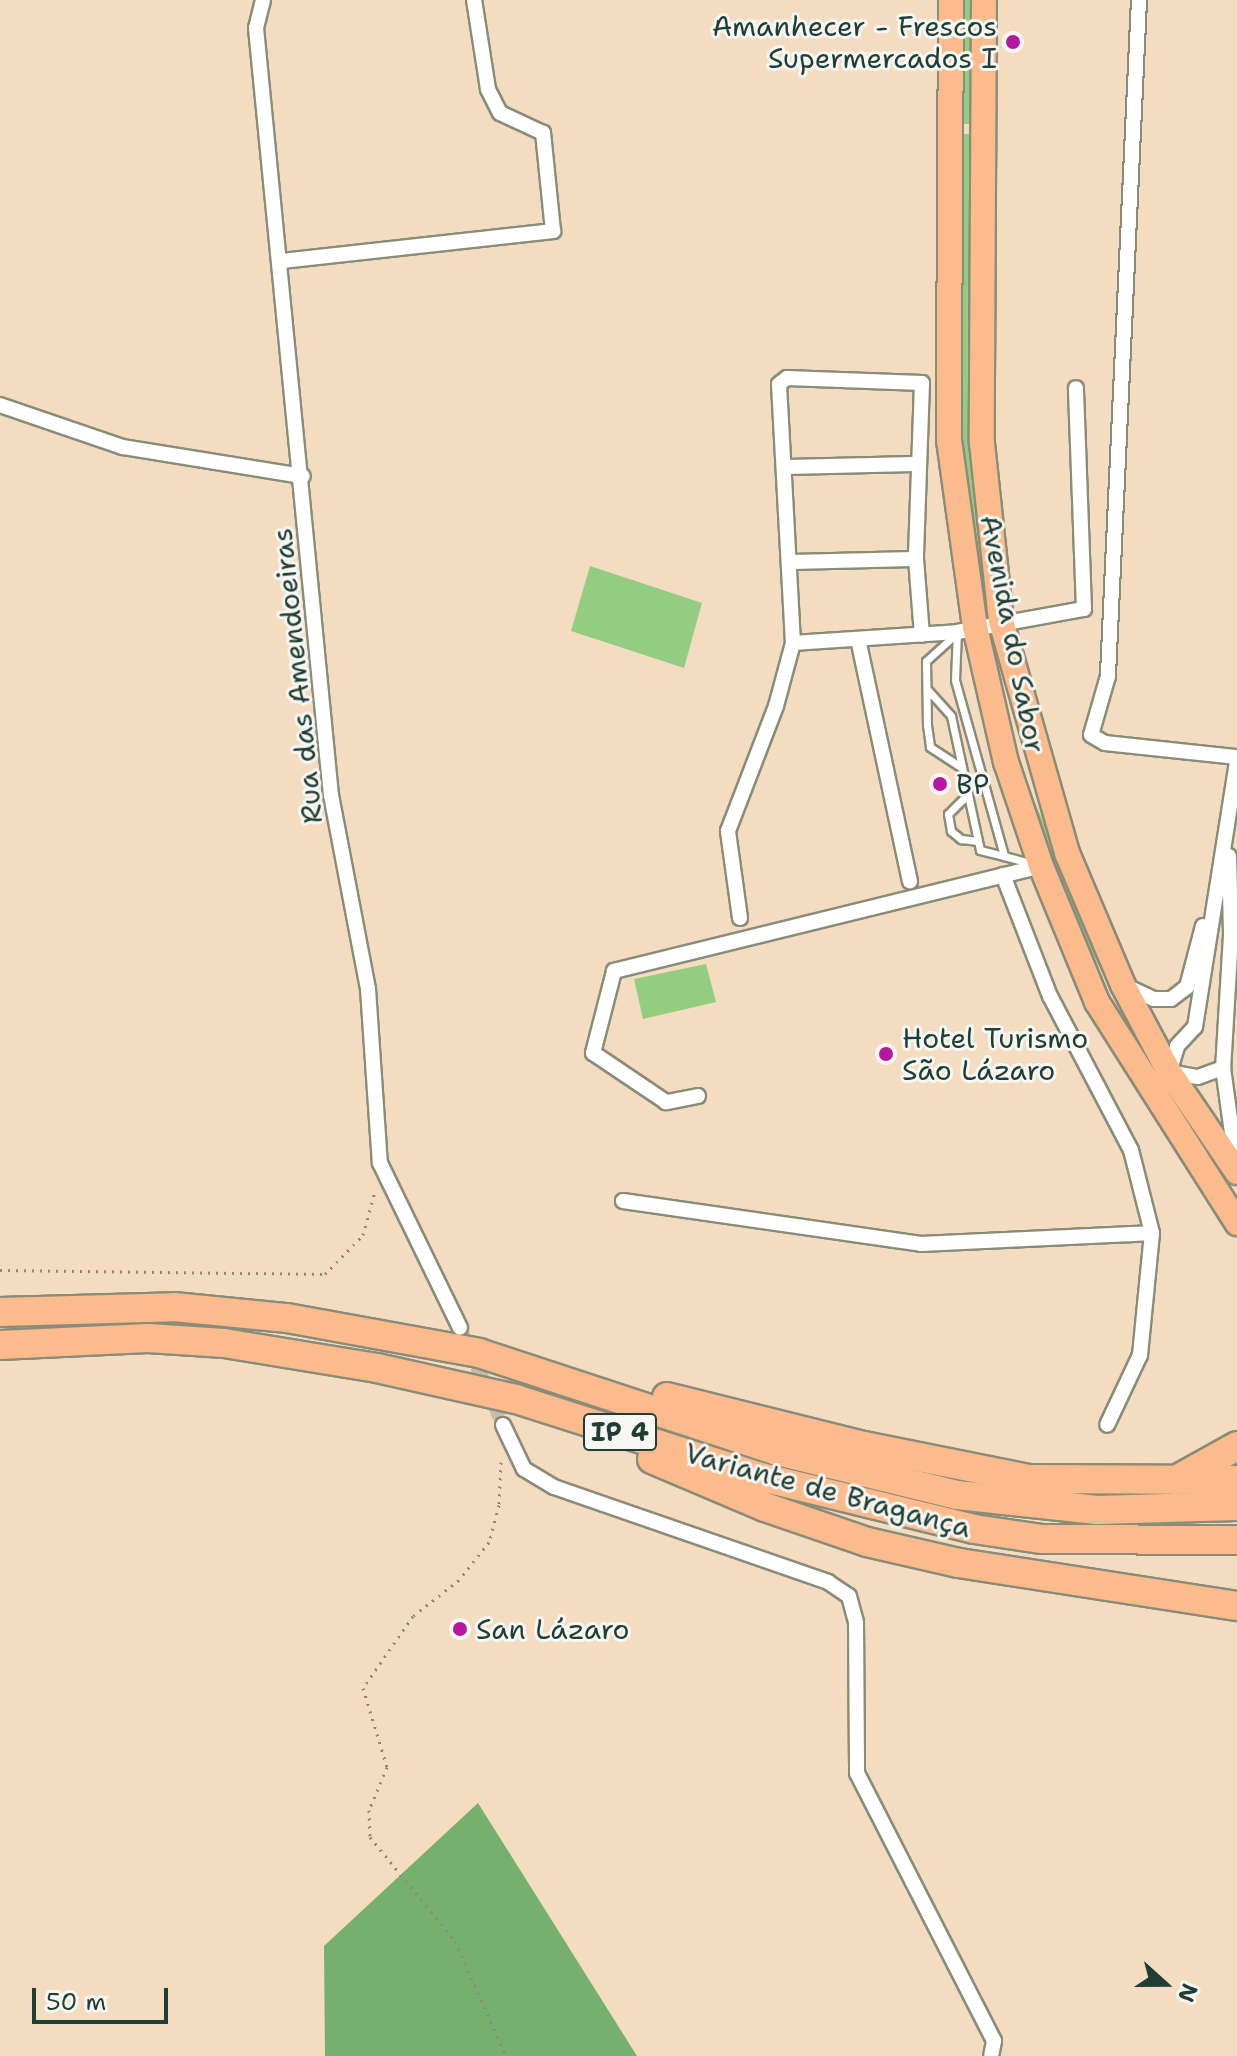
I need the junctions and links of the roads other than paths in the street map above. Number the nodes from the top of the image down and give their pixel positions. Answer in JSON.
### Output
{"nodes":[{"id":1,"x":263,"y":0,"type":"edge"},
{"id":2,"x":474,"y":0,"type":"edge"},
{"id":3,"x":951,"y":0,"type":"edge"},
{"id":4,"x":984,"y":0,"type":"edge"},
{"id":5,"x":1139,"y":0,"type":"edge"},
{"id":6,"x":282,"y":261,"type":"junction"},
{"id":7,"x":1076,"y":388,"type":"dead end"},
{"id":8,"x":0,"y":405,"type":"edge"},
{"id":9,"x":917,"y":464,"type":"junction"},
{"id":10,"x":784,"y":467,"type":"junction"},
{"id":11,"x":303,"y":476,"type":"junction"},
{"id":12,"x":916,"y":559,"type":"junction"},
{"id":13,"x":789,"y":562,"type":"junction"},
{"id":14,"x":1001,"y":621,"type":"junction"},
{"id":15,"x":966,"y":630,"type":"junction"},
{"id":16,"x":922,"y":635,"type":"junction"},
{"id":17,"x":858,"y":639,"type":"junction"},
{"id":18,"x":793,"y":643,"type":"junction"},
{"id":19,"x":927,"y":689,"type":"junction"},
{"id":20,"x":1237,"y":759,"type":"edge"},
{"id":21,"x":962,"y":768,"type":"junction"},
{"id":22,"x":968,"y":794,"type":"junction"},
{"id":23,"x":1228,"y":832,"type":"junction"},
{"id":24,"x":978,"y":841,"type":"junction"},
{"id":25,"x":1004,"y":856,"type":"junction"},
{"id":26,"x":1041,"y":866,"type":"junction"},
{"id":27,"x":1003,"y":875,"type":"junction"},
{"id":28,"x":910,"y":881,"type":"dead end"},
{"id":29,"x":1214,"y":896,"type":"junction"},
{"id":30,"x":740,"y":918,"type":"dead end"},
{"id":31,"x":1123,"y":985,"type":"junction"},
{"id":32,"x":1097,"y":1002,"type":"junction"},
{"id":33,"x":1223,"y":1068,"type":"junction"},
{"id":34,"x":1169,"y":1072,"type":"junction"},
{"id":35,"x":698,"y":1096,"type":"dead end"},
{"id":36,"x":1162,"y":1109,"type":"junction"},
{"id":37,"x":1237,"y":1171,"type":"edge"},
{"id":38,"x":623,"y":1201,"type":"dead end"},
{"id":39,"x":1237,"y":1223,"type":"edge"},
{"id":40,"x":1152,"y":1233,"type":"junction"},
{"id":41,"x":0,"y":1312,"type":"edge"},
{"id":42,"x":460,"y":1328,"type":"tunnel mouth"},
{"id":43,"x":0,"y":1345,"type":"edge"},
{"id":44,"x":479,"y":1353,"type":"junction"},
{"id":45,"x":516,"y":1399,"type":"junction"},
{"id":46,"x":503,"y":1425,"type":"tunnel mouth"},
{"id":47,"x":1107,"y":1425,"type":"dead end"},
{"id":48,"x":1237,"y":1446,"type":"edge"},
{"id":49,"x":1237,"y":1480,"type":"edge"},
{"id":50,"x":1172,"y":1483,"type":"junction"},
{"id":51,"x":1237,"y":1506,"type":"edge"},
{"id":52,"x":1237,"y":1540,"type":"edge"},
{"id":53,"x":1237,"y":1606,"type":"edge"},
{"id":54,"x":991,"y":2056,"type":"edge"}],
"edges":[{"from":1,"to":6,"type":"street","name":"Rua das Amendoeiras"},
{"from":2,"to":6,"type":"street"},
{"from":3,"to":15,"type":"main road","name":"Avenida do Sabor"},
{"from":4,"to":14,"type":"main road","name":"Avenida do Sabor"},
{"from":5,"to":20,"type":"street"},
{"from":6,"to":11,"type":"street","name":"Rua das Amendoeiras"},
{"from":7,"to":14,"type":"street"},
{"from":8,"to":11,"type":"street"},
{"from":9,"to":10,"type":"street"},
{"from":9,"to":10,"type":"street"},
{"from":9,"to":12,"type":"street"},
{"from":10,"to":13,"type":"street"},
{"from":11,"to":42,"type":"street","name":"Rua das Amendoeiras"},
{"from":12,"to":13,"type":"street"},
{"from":12,"to":16,"type":"street"},
{"from":13,"to":18,"type":"street"},
{"from":14,"to":15,"type":"street"},
{"from":14,"to":31,"type":"main road","name":"Avenida do Sabor"},
{"from":15,"to":16,"type":"street"},
{"from":15,"to":19,"type":"lane"},
{"from":15,"to":25,"type":"lane"},
{"from":15,"to":26,"type":"main road","name":"Avenida do Sabor"},
{"from":16,"to":17,"type":"street"},
{"from":17,"to":18,"type":"street"},
{"from":17,"to":28,"type":"street"},
{"from":18,"to":30,"type":"street"},
{"from":19,"to":21,"type":"lane"},
{"from":19,"to":21,"type":"lane"},
{"from":20,"to":23,"type":"street"},
{"from":21,"to":22,"type":"lane"},
{"from":22,"to":24,"type":"lane"},
{"from":22,"to":24,"type":"lane"},
{"from":23,"to":29,"type":"street"},
{"from":23,"to":33,"type":"street"},
{"from":24,"to":25,"type":"lane"},
{"from":25,"to":26,"type":"lane"},
{"from":26,"to":27,"type":"street"},
{"from":26,"to":32,"type":"main road","name":"Avenida do Sabor"},
{"from":27,"to":35,"type":"street"},
{"from":27,"to":40,"type":"street"},
{"from":29,"to":31,"type":"street"},
{"from":29,"to":34,"type":"street"},
{"from":31,"to":34,"type":"main road","name":"Avenida do Sabor"},
{"from":32,"to":34,"type":"street"},
{"from":32,"to":36,"type":"main road","name":"Avenida do Sabor"},
{"from":33,"to":34,"type":"street"},
{"from":33,"to":37,"type":"street"},
{"from":34,"to":36,"type":"street"},
{"from":34,"to":37,"type":"main road","name":"Avenida do Sabor"},
{"from":36,"to":39,"type":"main road","name":"Avenida do Sabor"},
{"from":38,"to":40,"type":"street"},
{"from":40,"to":47,"type":"street"},
{"from":41,"to":44,"type":"highway","name":"Variante de Bragança","number":"IP 4"},
{"from":43,"to":45,"type":"highway","name":"Variante de Bragança","number":"IP 4"},
{"from":44,"to":50,"type":"highway"},
{"from":44,"to":51,"type":"highway","name":"Variante de Bragança","number":"IP 4"},
{"from":45,"to":52,"type":"highway","name":"Variante de Bragança","number":"IP 4"},
{"from":45,"to":53,"type":"highway"},
{"from":46,"to":54,"type":"street"},
{"from":48,"to":50,"type":"highway"},
{"from":49,"to":50,"type":"highway"}]}
